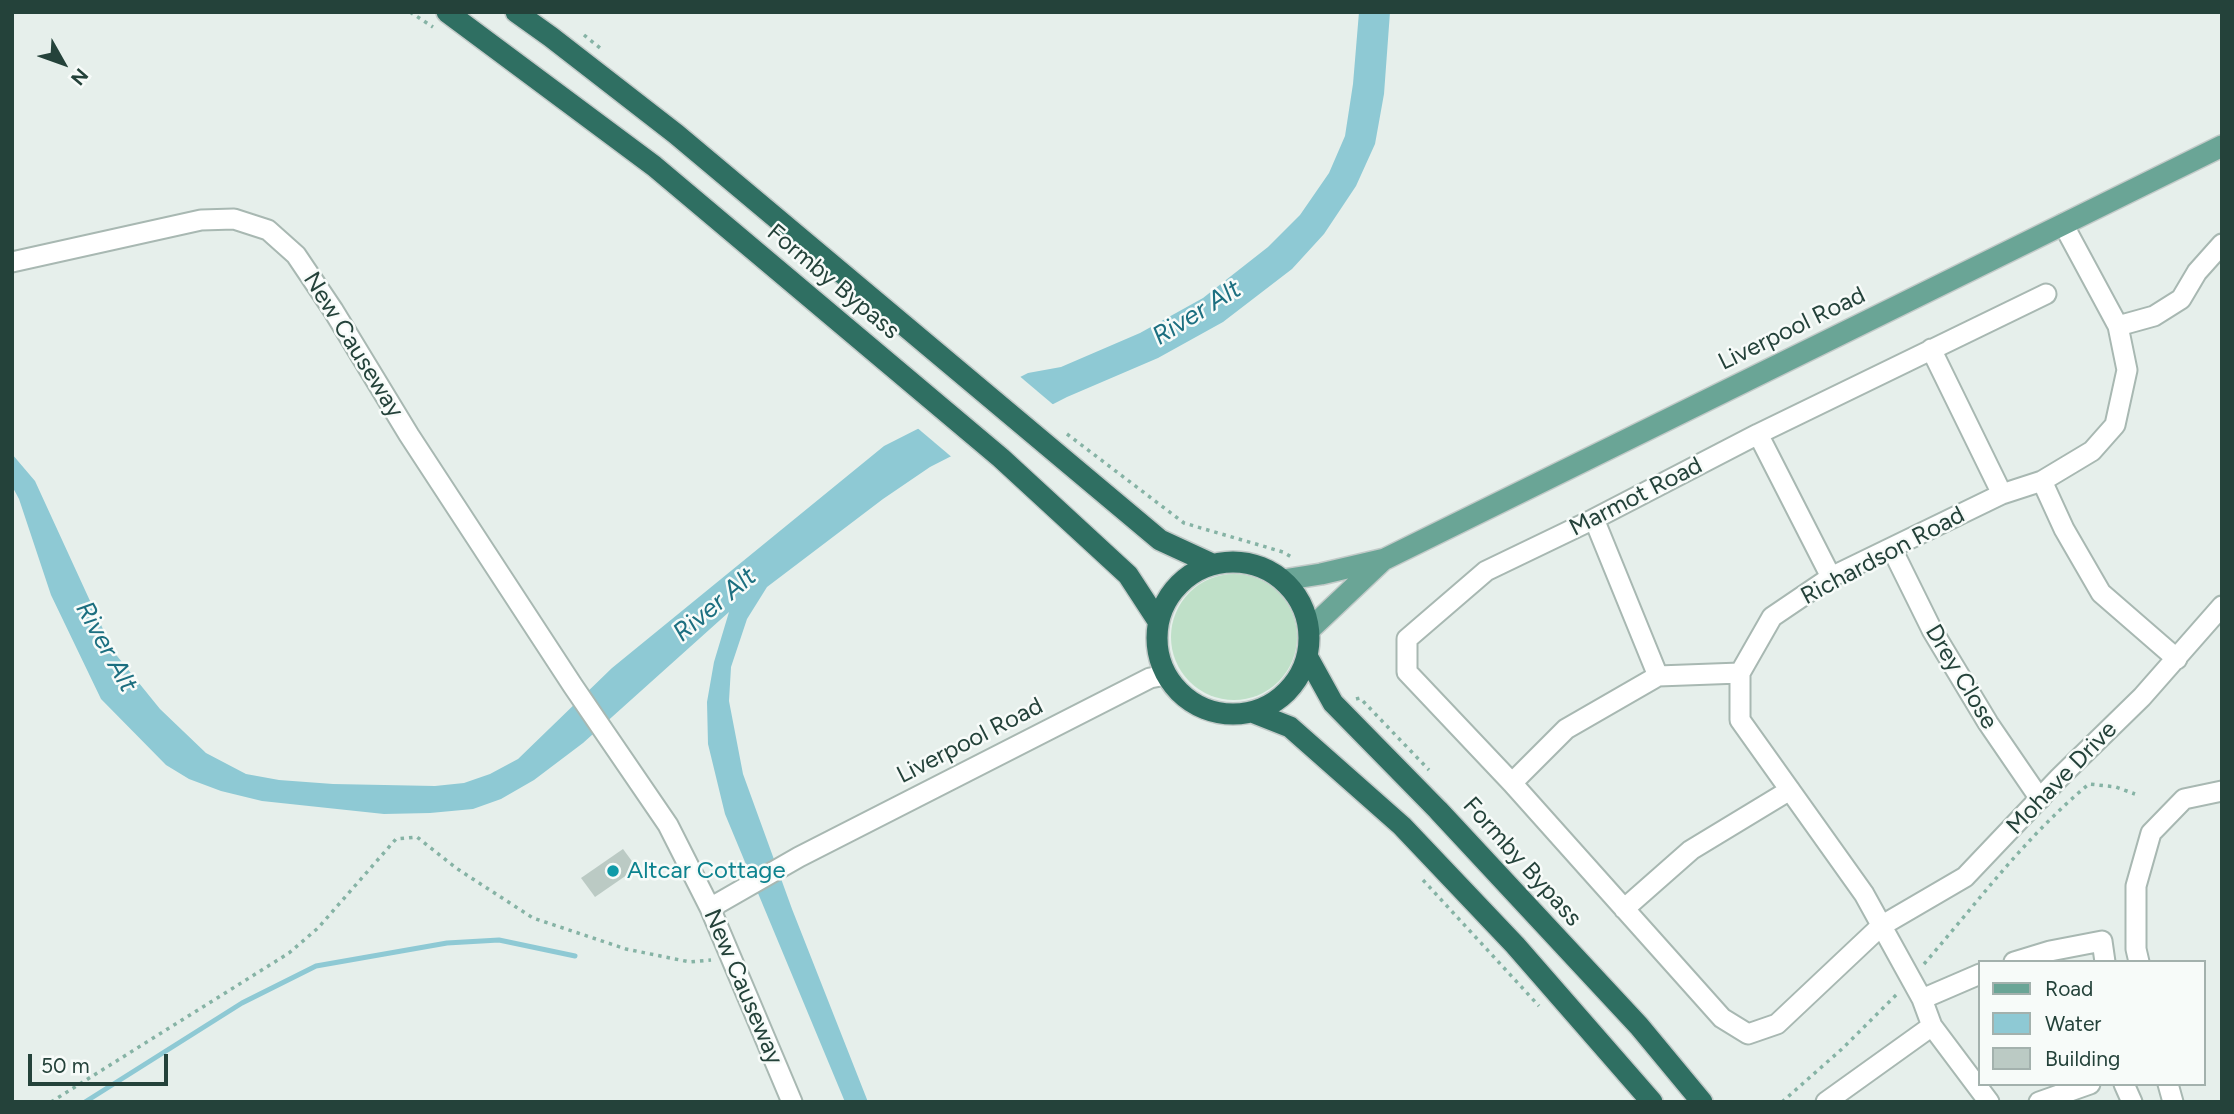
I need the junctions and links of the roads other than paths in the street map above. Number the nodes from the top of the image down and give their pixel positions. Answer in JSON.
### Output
{"nodes":[{"id":1,"x":447,"y":12,"type":"edge"},
{"id":2,"x":516,"y":12,"type":"edge"},
{"id":3,"x":2222,"y":146,"type":"edge"},
{"id":4,"x":2063,"y":224,"type":"junction"},
{"id":5,"x":2222,"y":244,"type":"edge"},
{"id":6,"x":12,"y":262,"type":"edge"},
{"id":7,"x":2046,"y":294,"type":"dead end"},
{"id":8,"x":2118,"y":326,"type":"junction"},
{"id":9,"x":1931,"y":349,"type":"junction"},
{"id":10,"x":1758,"y":433,"type":"junction"},
{"id":11,"x":2042,"y":481,"type":"junction"},
{"id":12,"x":2001,"y":494,"type":"junction"},
{"id":13,"x":1594,"y":519,"type":"junction"},
{"id":14,"x":1892,"y":549,"type":"junction"},
{"id":15,"x":1385,"y":559,"type":"junction"},
{"id":16,"x":1212,"y":564,"type":"junction"},
{"id":17,"x":1831,"y":577,"type":"junction"},
{"id":18,"x":1283,"y":580,"type":"junction"},
{"id":19,"x":2222,"y":606,"type":"edge"},
{"id":20,"x":1158,"y":621,"type":"junction"},
{"id":21,"x":1309,"y":630,"type":"junction"},
{"id":22,"x":1307,"y":656,"type":"junction"},
{"id":23,"x":2177,"y":659,"type":"junction"},
{"id":24,"x":1740,"y":673,"type":"junction"},
{"id":25,"x":1166,"y":674,"type":"junction"},
{"id":26,"x":1658,"y":676,"type":"junction"},
{"id":27,"x":1252,"y":712,"type":"junction"},
{"id":28,"x":1512,"y":783,"type":"junction"},
{"id":29,"x":1790,"y":790,"type":"junction"},
{"id":30,"x":2222,"y":792,"type":"edge"},
{"id":31,"x":2040,"y":799,"type":"junction"},
{"id":32,"x":710,"y":908,"type":"junction"},
{"id":33,"x":1624,"y":909,"type":"junction"},
{"id":34,"x":1881,"y":926,"type":"junction"},
{"id":35,"x":2021,"y":960,"type":"edge"},
{"id":36,"x":2105,"y":960,"type":"edge"},
{"id":37,"x":2139,"y":960,"type":"edge"},
{"id":38,"x":1979,"y":974,"type":"edge"},
{"id":39,"x":1922,"y":999,"type":"junction"},
{"id":40,"x":1932,"y":1026,"type":"junction"},
{"id":41,"x":2084,"y":1086,"type":"edge"},
{"id":42,"x":2125,"y":1086,"type":"edge"},
{"id":43,"x":792,"y":1102,"type":"edge"},
{"id":44,"x":1652,"y":1102,"type":"edge"},
{"id":45,"x":1702,"y":1102,"type":"edge"},
{"id":46,"x":1826,"y":1102,"type":"edge"},
{"id":47,"x":1989,"y":1102,"type":"edge"},
{"id":48,"x":2039,"y":1102,"type":"edge"},
{"id":49,"x":2132,"y":1102,"type":"edge"}],
"edges":[{"from":1,"to":20,"type":"highway","name":"Formby Bypass"},
{"from":2,"to":16,"type":"highway","name":"Formby Bypass"},
{"from":3,"to":4,"type":"main road","name":"Liverpool Road"},
{"from":4,"to":8,"type":"street","name":"Richardson Road"},
{"from":4,"to":15,"type":"main road","name":"Liverpool Road"},
{"from":5,"to":8,"type":"street"},
{"from":6,"to":32,"type":"street","name":"New Causeway"},
{"from":7,"to":9,"type":"street","name":"Marmot Road"},
{"from":8,"to":11,"type":"street","name":"Richardson Road"},
{"from":9,"to":10,"type":"street","name":"Marmot Road"},
{"from":9,"to":12,"type":"street"},
{"from":10,"to":13,"type":"street","name":"Marmot Road"},
{"from":10,"to":17,"type":"street"},
{"from":11,"to":12,"type":"street","name":"Richardson Road"},
{"from":11,"to":23,"type":"street"},
{"from":12,"to":14,"type":"street","name":"Richardson Road"},
{"from":13,"to":26,"type":"street"},
{"from":13,"to":28,"type":"street","name":"Marmot Road"},
{"from":14,"to":17,"type":"street","name":"Richardson Road"},
{"from":14,"to":31,"type":"street","name":"Drey Close"},
{"from":15,"to":18,"type":"main road","name":"Liverpool Road"},
{"from":15,"to":21,"type":"main road","name":"Liverpool Road"},
{"from":16,"to":18,"type":"highway"},
{"from":16,"to":20,"type":"highway"},
{"from":17,"to":24,"type":"street","name":"Richardson Road"},
{"from":18,"to":21,"type":"highway"},
{"from":19,"to":23,"type":"street","name":"Mohave Drive"},
{"from":20,"to":25,"type":"highway"},
{"from":21,"to":22,"type":"highway"},
{"from":22,"to":27,"type":"highway"},
{"from":22,"to":45,"type":"highway","name":"Formby Bypass"},
{"from":23,"to":31,"type":"street","name":"Mohave Drive"},
{"from":24,"to":26,"type":"street"},
{"from":24,"to":29,"type":"street","name":"Richardson Road"},
{"from":25,"to":27,"type":"highway"},
{"from":25,"to":32,"type":"street","name":"Liverpool Road"},
{"from":26,"to":28,"type":"street"},
{"from":27,"to":44,"type":"highway"},
{"from":28,"to":33,"type":"street","name":"Marmot Road"},
{"from":29,"to":33,"type":"street"},
{"from":29,"to":34,"type":"street","name":"Richardson Road"},
{"from":30,"to":37,"type":"street"},
{"from":31,"to":34,"type":"street","name":"Mohave Drive"},
{"from":32,"to":43,"type":"street","name":"New Causeway"},
{"from":33,"to":34,"type":"street","name":"Mohave Drive"},
{"from":34,"to":39,"type":"street","name":"Richardson Road"},
{"from":35,"to":36,"type":"street"},
{"from":38,"to":39,"type":"street"},
{"from":39,"to":40,"type":"street","name":"Richardson Road"},
{"from":40,"to":46,"type":"street"},
{"from":40,"to":47,"type":"street","name":"Richardson Road"},
{"from":41,"to":48,"type":"street"},
{"from":42,"to":49,"type":"street"}]}
